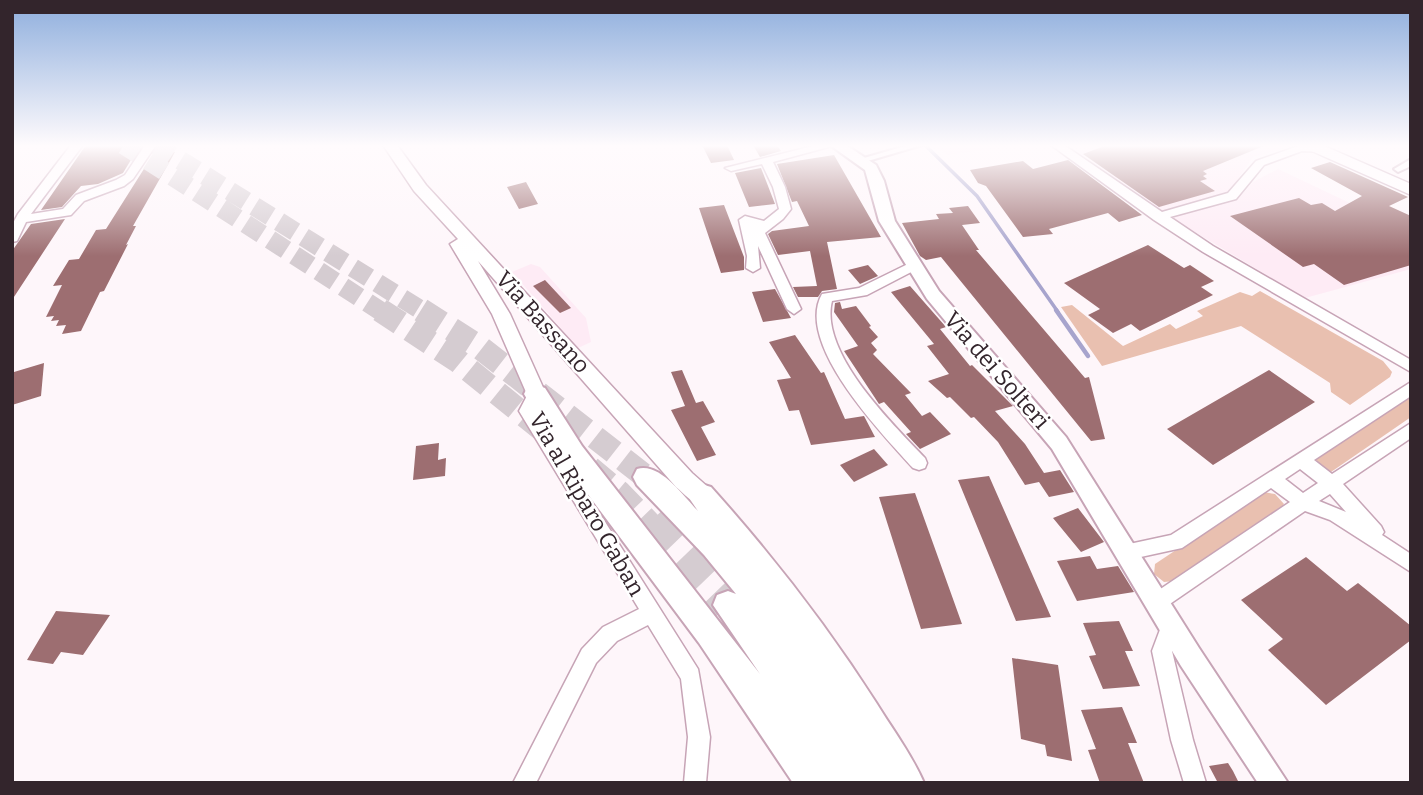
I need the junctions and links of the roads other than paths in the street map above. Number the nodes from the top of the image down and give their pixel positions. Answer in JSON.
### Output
{"nodes":[{"id":1,"x":49,"y":182,"type":"edge"},
{"id":2,"x":117,"y":182,"type":"edge"},
{"id":3,"x":416,"y":182,"type":"edge"},
{"id":4,"x":777,"y":182,"type":"edge"},
{"id":5,"x":876,"y":182,"type":"edge"},
{"id":6,"x":1110,"y":182,"type":"edge"},
{"id":7,"x":1244,"y":182,"type":"edge"},
{"id":8,"x":1393,"y":182,"type":"edge"},
{"id":9,"x":420,"y":188,"type":"junction"},
{"id":10,"x":1411,"y":190,"type":"edge"},
{"id":11,"x":1158,"y":217,"type":"junction"},
{"id":12,"x":21,"y":219,"type":"junction"},
{"id":13,"x":763,"y":225,"type":"junction"},
{"id":14,"x":12,"y":238,"type":"edge"},
{"id":15,"x":914,"y":265,"type":"junction"},
{"id":16,"x":753,"y":268,"type":"dead end"},
{"id":17,"x":794,"y":309,"type":"dead end"},
{"id":18,"x":1411,"y":368,"type":"edge"},
{"id":19,"x":1411,"y":388,"type":"edge"},
{"id":20,"x":536,"y":394,"type":"junction"},
{"id":21,"x":1411,"y":429,"type":"edge"},
{"id":22,"x":1301,"y":460,"type":"junction"},
{"id":23,"x":919,"y":463,"type":"dead end"},
{"id":24,"x":646,"y":477,"type":"tunnel mouth"},
{"id":25,"x":1272,"y":479,"type":"junction"},
{"id":26,"x":1332,"y":484,"type":"junction"},
{"id":27,"x":701,"y":495,"type":"joint"},
{"id":28,"x":1304,"y":503,"type":"junction"},
{"id":29,"x":1391,"y":549,"type":"junction"},
{"id":30,"x":1127,"y":552,"type":"junction"},
{"id":31,"x":1411,"y":564,"type":"edge"},
{"id":32,"x":1157,"y":602,"type":"junction"},
{"id":33,"x":728,"y":605,"type":"tunnel mouth"},
{"id":34,"x":651,"y":613,"type":"junction"},
{"id":35,"x":1171,"y":626,"type":"junction"},
{"id":36,"x":524,"y":783,"type":"edge"},
{"id":37,"x":695,"y":783,"type":"edge"},
{"id":38,"x":813,"y":783,"type":"edge"},
{"id":39,"x":848,"y":783,"type":"edge"},
{"id":40,"x":883,"y":783,"type":"edge"},
{"id":41,"x":906,"y":783,"type":"edge"},
{"id":42,"x":1195,"y":783,"type":"edge"},
{"id":43,"x":1274,"y":783,"type":"edge"}],
"edges":[{"from":1,"to":12,"type":"street"},
{"from":2,"to":12,"type":"street"},
{"from":3,"to":9,"type":"main road","name":"Via Bassano"},
{"from":4,"to":13,"type":"street"},
{"from":5,"to":15,"type":"street","name":"Via dei Solteri"},
{"from":6,"to":11,"type":"street"},
{"from":7,"to":11,"type":"street"},
{"from":8,"to":10,"type":"main road"},
{"from":9,"to":20,"type":"main road"},
{"from":9,"to":27,"type":"main road","name":"Via Bassano"},
{"from":11,"to":18,"type":"street"},
{"from":12,"to":14,"type":"street"},
{"from":13,"to":16,"type":"street"},
{"from":13,"to":17,"type":"street"},
{"from":15,"to":23,"type":"street"},
{"from":15,"to":30,"type":"street","name":"Via dei Solteri"},
{"from":19,"to":22,"type":"street"},
{"from":20,"to":34,"type":"street","name":"Via al Riparo Gaban"},
{"from":20,"to":38,"type":"highway"},
{"from":21,"to":26,"type":"street"},
{"from":22,"to":25,"type":"street"},
{"from":22,"to":26,"type":"street"},
{"from":24,"to":40,"type":"highway"},
{"from":25,"to":28,"type":"street"},
{"from":25,"to":30,"type":"street"},
{"from":26,"to":28,"type":"street"},
{"from":26,"to":29,"type":"street"},
{"from":27,"to":41,"type":"highway"},
{"from":28,"to":29,"type":"street"},
{"from":28,"to":32,"type":"street"},
{"from":29,"to":31,"type":"street"},
{"from":30,"to":32,"type":"street","name":"Via dei Solteri"},
{"from":32,"to":35,"type":"street","name":"Via dei Solteri"},
{"from":33,"to":39,"type":"highway"},
{"from":34,"to":36,"type":"street","name":"Via al Riparo Gaban"},
{"from":34,"to":37,"type":"street","name":"Via al Riparo Gaban"},
{"from":35,"to":42,"type":"street"},
{"from":35,"to":43,"type":"street","name":"Via dei Solteri"}]}
